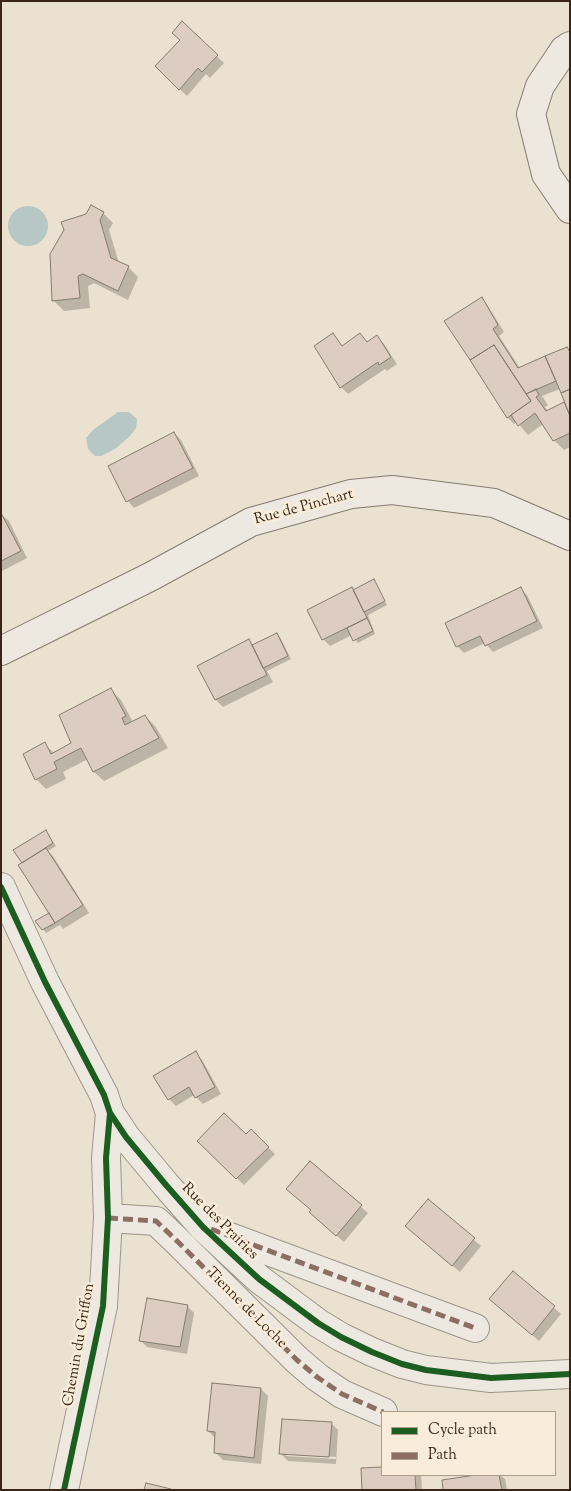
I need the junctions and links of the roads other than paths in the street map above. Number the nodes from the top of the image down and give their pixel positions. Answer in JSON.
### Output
{"nodes":[{"id":1,"x":570,"y":46,"type":"edge"},
{"id":2,"x":570,"y":209,"type":"edge"},
{"id":3,"x":570,"y":536,"type":"edge"},
{"id":4,"x":1,"y":651,"type":"edge"},
{"id":5,"x":1,"y":887,"type":"edge"},
{"id":6,"x":110,"y":1113,"type":"junction"},
{"id":7,"x":108,"y":1218,"type":"junction"},
{"id":8,"x":203,"y":1227,"type":"junction"},
{"id":9,"x":475,"y":1328,"type":"dead end"},
{"id":10,"x":570,"y":1374,"type":"edge"},
{"id":11,"x":381,"y":1411,"type":"edge"},
{"id":12,"x":64,"y":1490,"type":"edge"}],
"edges":[{"from":1,"to":2,"type":"street"},
{"from":3,"to":4,"type":"street","name":"Rue de Pinchart"},
{"from":5,"to":6,"type":"street","name":"Rue des Prairies"},
{"from":6,"to":7,"type":"street","name":"Chemin du Griffon"},
{"from":6,"to":8,"type":"street","name":"Rue des Prairies"},
{"from":7,"to":11,"type":"street","name":"Tienne de Loche"},
{"from":7,"to":12,"type":"street","name":"Chemin du Griffon"},
{"from":8,"to":9,"type":"street"},
{"from":8,"to":10,"type":"street","name":"Rue des Prairies"}]}
